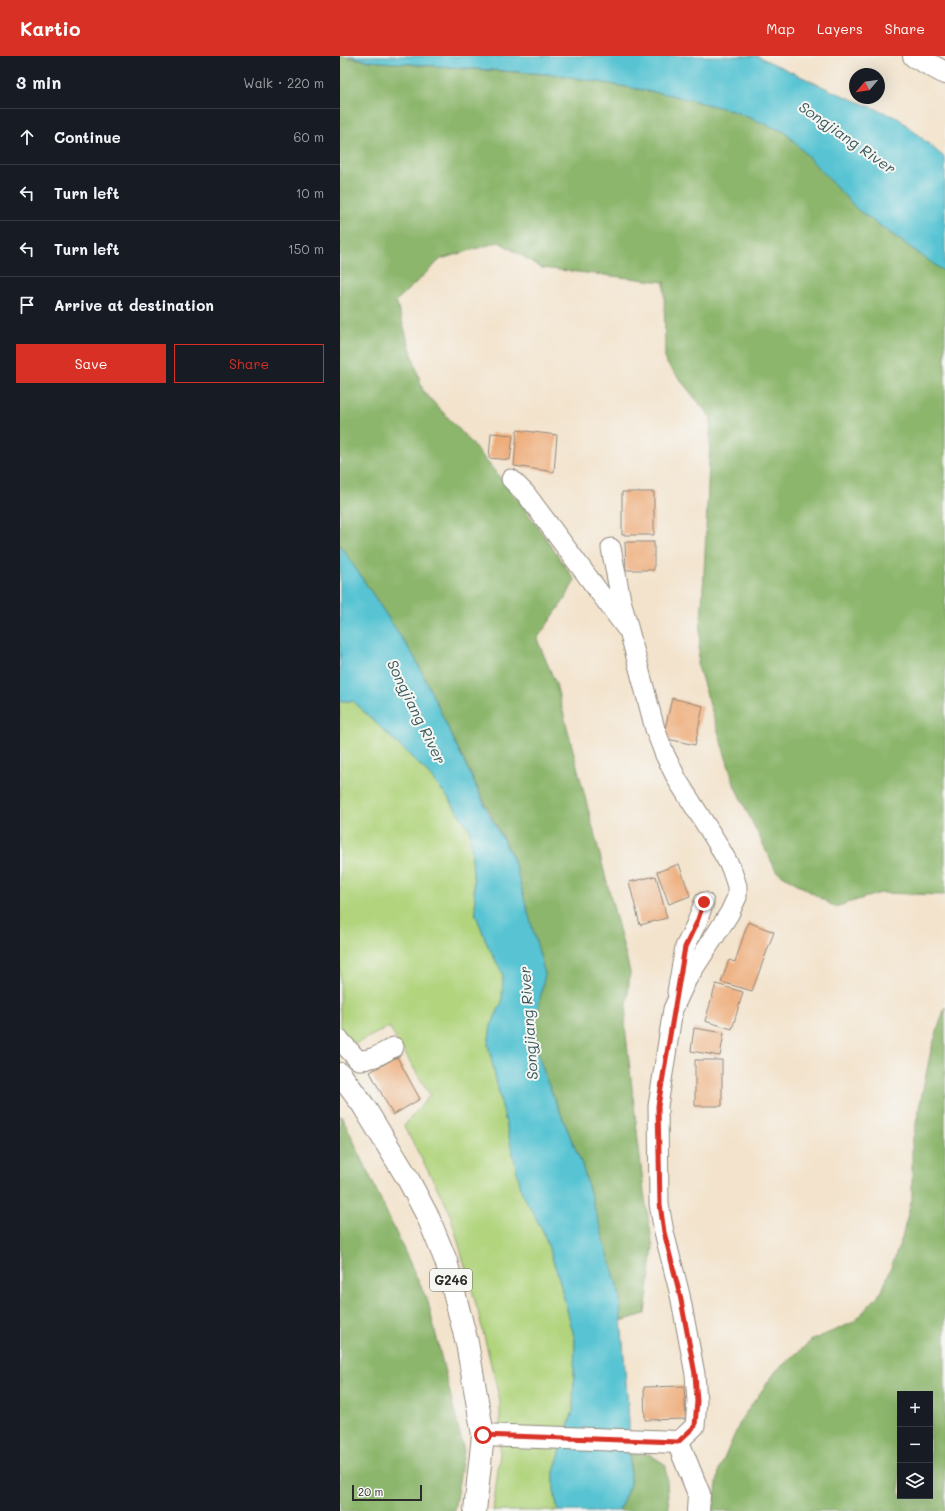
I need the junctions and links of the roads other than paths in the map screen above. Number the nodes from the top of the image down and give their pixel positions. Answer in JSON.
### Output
{"nodes":[{"id":1,"x":914,"y":56,"type":"edge"},
{"id":2,"x":945,"y":73,"type":"edge"},
{"id":3,"x":511,"y":479,"type":"dead end"},
{"id":4,"x":611,"y":548,"type":"dead end"},
{"id":5,"x":631,"y":634,"type":"junction"},
{"id":6,"x":704,"y":902,"type":"dead end"},
{"id":7,"x":676,"y":1003,"type":"junction"},
{"id":8,"x":340,"y":1040,"type":"edge"},
{"id":9,"x":394,"y":1047,"type":"dead end"},
{"id":10,"x":340,"y":1074,"type":"edge"},
{"id":11,"x":483,"y":1435,"type":"junction"},
{"id":12,"x":678,"y":1442,"type":"junction"},
{"id":13,"x":475,"y":1511,"type":"edge"},
{"id":14,"x":698,"y":1511,"type":"edge"}],
"edges":[{"from":1,"to":2,"type":"main road"},
{"from":3,"to":5,"type":"street"},
{"from":4,"to":5,"type":"street"},
{"from":5,"to":7,"type":"street"},
{"from":6,"to":7,"type":"street"},
{"from":7,"to":12,"type":"street"},
{"from":8,"to":9,"type":"street"},
{"from":10,"to":11,"type":"main road","number":"G246"},
{"from":11,"to":12,"type":"main road"},
{"from":11,"to":13,"type":"main road","number":"G246"},
{"from":12,"to":14,"type":"main road"}]}
